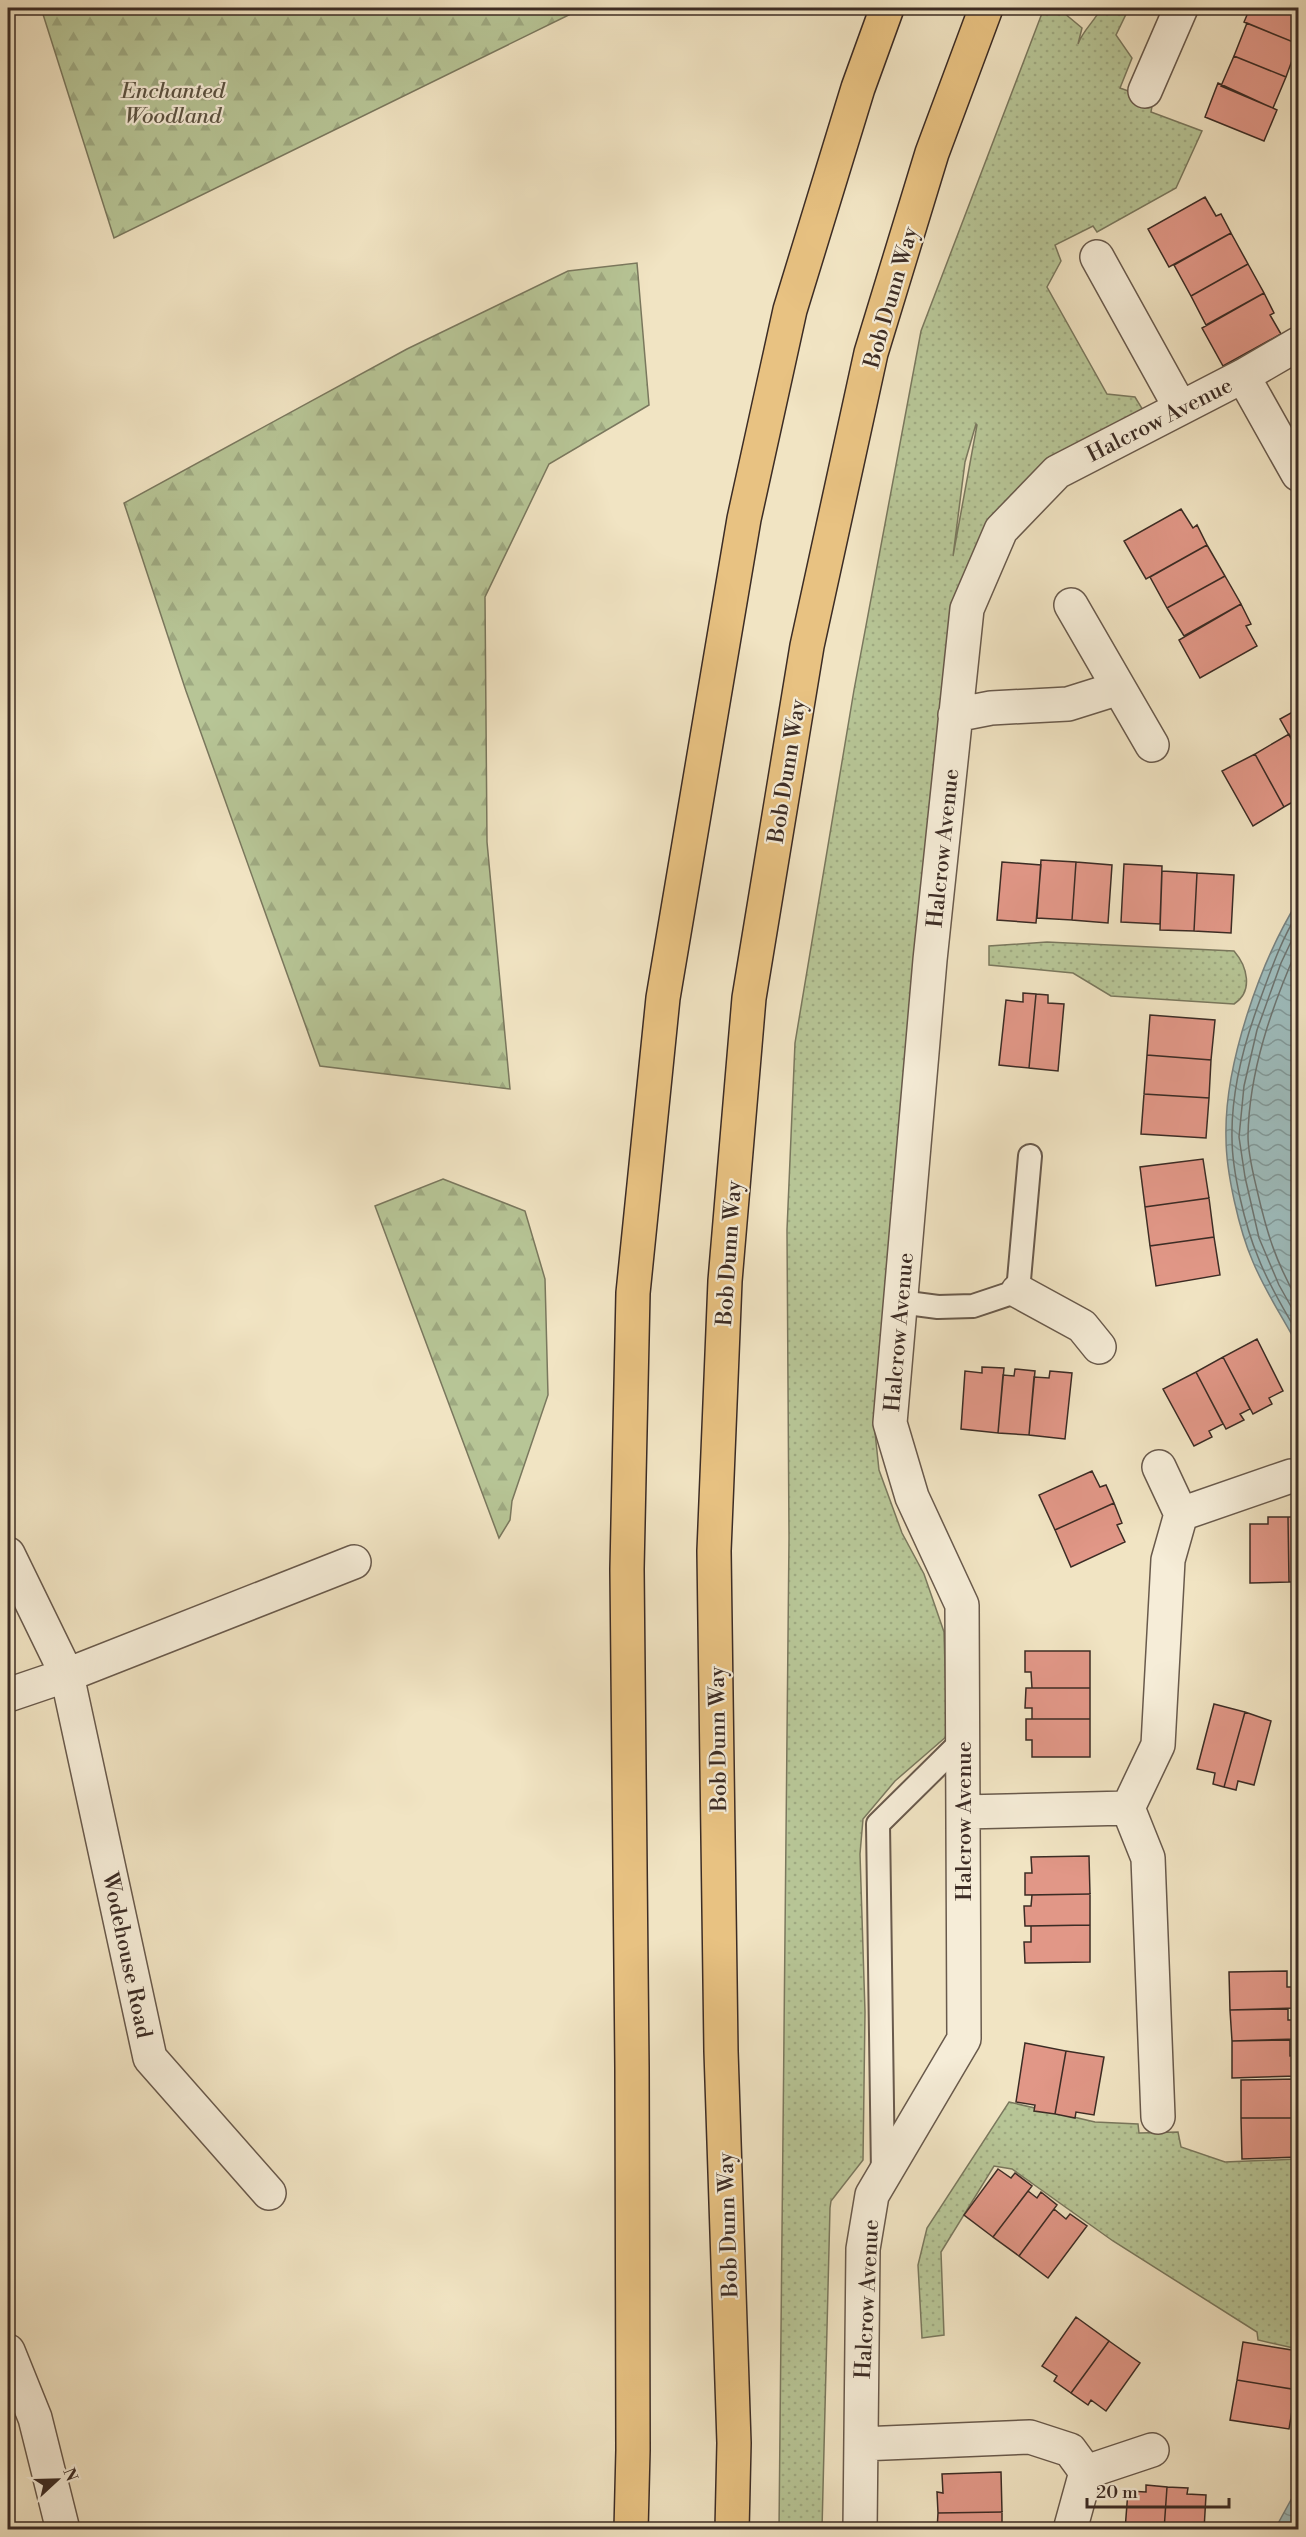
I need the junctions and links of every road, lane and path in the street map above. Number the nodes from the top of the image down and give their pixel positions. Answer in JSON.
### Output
{"nodes":[{"id":1,"x":887,"y":8,"type":"edge"},
{"id":2,"x":986,"y":8,"type":"edge"},
{"id":3,"x":1181,"y":8,"type":"edge"},
{"id":4,"x":1145,"y":91,"type":"dead end"},
{"id":5,"x":1097,"y":257,"type":"dead end"},
{"id":6,"x":1299,"y":344,"type":"edge"},
{"id":7,"x":1242,"y":376,"type":"junction"},
{"id":8,"x":1180,"y":407,"type":"junction"},
{"id":9,"x":1299,"y":474,"type":"edge"},
{"id":10,"x":1071,"y":604,"type":"dead end"},
{"id":11,"x":1119,"y":688,"type":"junction"},
{"id":12,"x":956,"y":715,"type":"junction"},
{"id":13,"x":1152,"y":744,"type":"dead end"},
{"id":14,"x":1030,"y":1156,"type":"dead end"},
{"id":15,"x":1018,"y":1291,"type":"junction"},
{"id":16,"x":900,"y":1302,"type":"junction"},
{"id":17,"x":1099,"y":1347,"type":"dead end"},
{"id":18,"x":1159,"y":1467,"type":"dead end"},
{"id":19,"x":1291,"y":1476,"type":"dead end"},
{"id":20,"x":1181,"y":1514,"type":"junction"},
{"id":21,"x":8,"y":1554,"type":"edge"},
{"id":22,"x":354,"y":1562,"type":"dead end"},
{"id":23,"x":67,"y":1676,"type":"junction"},
{"id":24,"x":8,"y":1695,"type":"edge"},
{"id":25,"x":963,"y":1740,"type":"junction"},
{"id":26,"x":1128,"y":1808,"type":"junction"},
{"id":27,"x":963,"y":1812,"type":"junction"},
{"id":28,"x":1158,"y":2116,"type":"dead end"},
{"id":29,"x":883,"y":2177,"type":"junction"},
{"id":30,"x":269,"y":2193,"type":"dead end"},
{"id":31,"x":8,"y":2351,"type":"edge"},
{"id":32,"x":861,"y":2444,"type":"junction"},
{"id":33,"x":1152,"y":2450,"type":"dead end"},
{"id":34,"x":1086,"y":2472,"type":"junction"},
{"id":35,"x":63,"y":2529,"type":"edge"},
{"id":36,"x":631,"y":2529,"type":"edge"},
{"id":37,"x":732,"y":2529,"type":"edge"},
{"id":38,"x":860,"y":2529,"type":"edge"},
{"id":39,"x":1070,"y":2529,"type":"edge"}],
"edges":[{"from":1,"to":36,"type":"main road"},
{"from":2,"to":37,"type":"main road","name":"Bob Dunn Way"},
{"from":3,"to":4,"type":"street"},
{"from":5,"to":8,"type":"street"},
{"from":6,"to":7,"type":"street","name":"Halcrow Avenue"},
{"from":7,"to":8,"type":"street","name":"Halcrow Avenue"},
{"from":7,"to":9,"type":"street"},
{"from":8,"to":12,"type":"street","name":"Halcrow Avenue"},
{"from":10,"to":11,"type":"street"},
{"from":11,"to":12,"type":"street"},
{"from":11,"to":13,"type":"street"},
{"from":12,"to":16,"type":"street","name":"Halcrow Avenue"},
{"from":14,"to":15,"type":"lane"},
{"from":15,"to":16,"type":"lane"},
{"from":15,"to":17,"type":"street"},
{"from":16,"to":25,"type":"street","name":"Halcrow Avenue"},
{"from":18,"to":20,"type":"street"},
{"from":19,"to":20,"type":"street"},
{"from":20,"to":26,"type":"street"},
{"from":21,"to":23,"type":"street","name":"Wodehouse Road"},
{"from":22,"to":23,"type":"street"},
{"from":23,"to":24,"type":"street"},
{"from":23,"to":30,"type":"street","name":"Wodehouse Road"},
{"from":25,"to":27,"type":"street","name":"Halcrow Avenue"},
{"from":25,"to":29,"type":"lane"},
{"from":26,"to":27,"type":"street"},
{"from":26,"to":28,"type":"street"},
{"from":27,"to":29,"type":"street","name":"Halcrow Avenue"},
{"from":29,"to":32,"type":"street","name":"Halcrow Avenue"},
{"from":31,"to":35,"type":"street"},
{"from":32,"to":34,"type":"street"},
{"from":32,"to":38,"type":"street","name":"Halcrow Avenue"},
{"from":33,"to":34,"type":"street"},
{"from":34,"to":39,"type":"street"}]}
